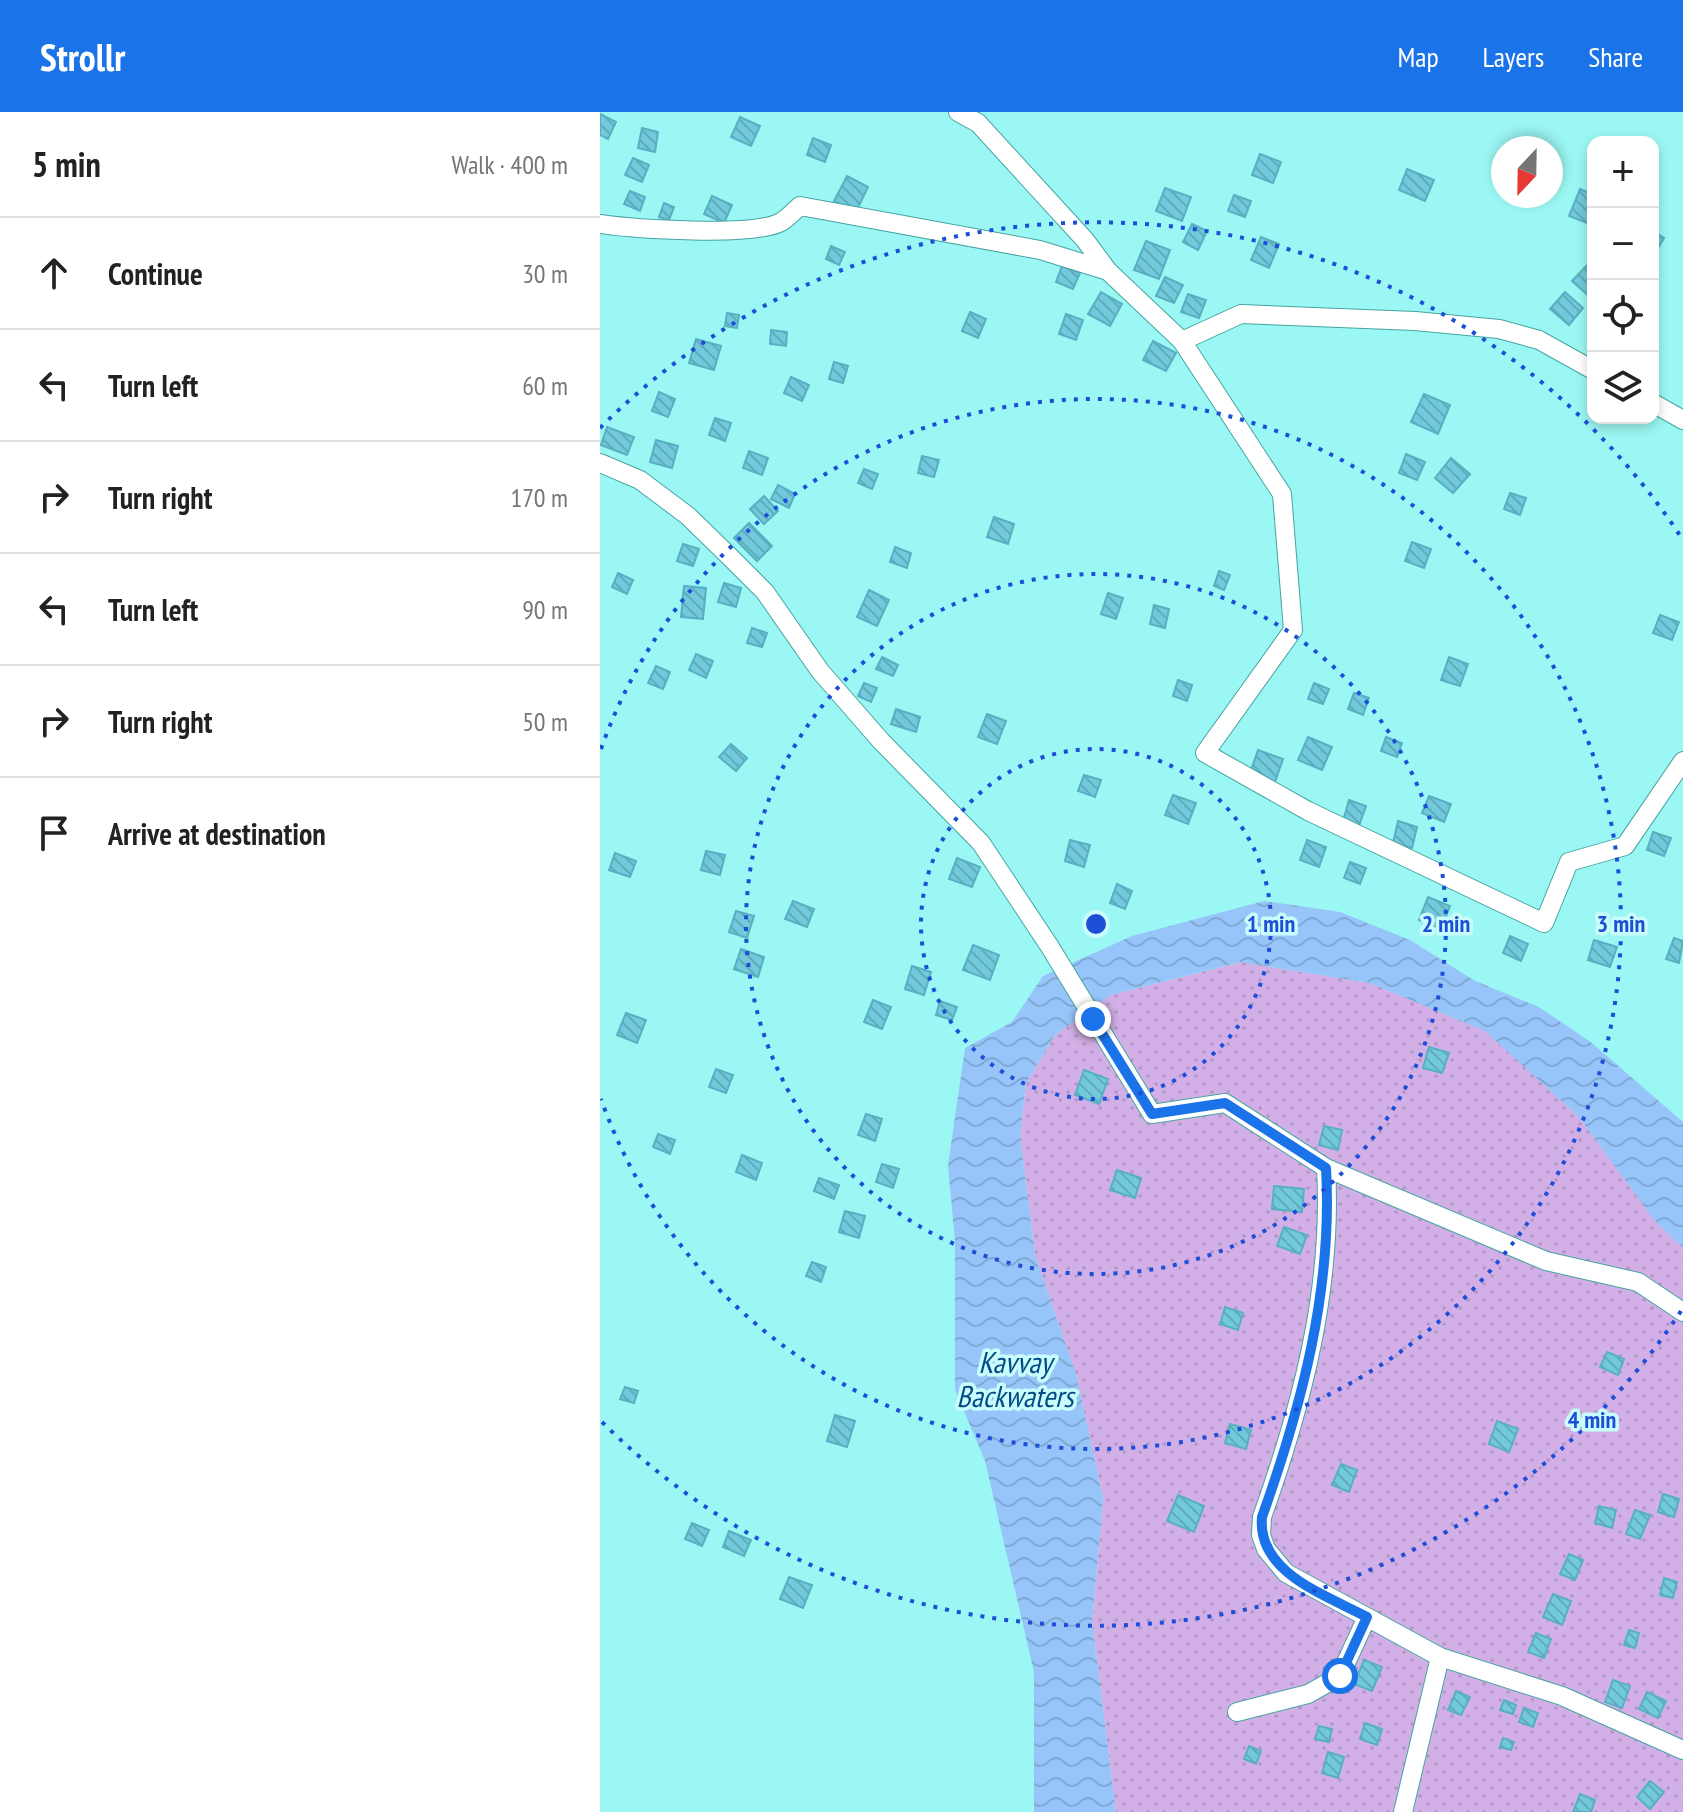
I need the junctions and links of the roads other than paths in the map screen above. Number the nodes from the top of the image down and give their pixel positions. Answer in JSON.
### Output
{"nodes":[{"id":1,"x":958,"y":112,"type":"edge"},
{"id":2,"x":600,"y":224,"type":"edge"},
{"id":3,"x":1108,"y":271,"type":"junction"},
{"id":4,"x":1182,"y":341,"type":"junction"},
{"id":5,"x":1587,"y":367,"type":"edge"},
{"id":6,"x":1659,"y":406,"type":"edge"},
{"id":7,"x":1683,"y":420,"type":"edge"},
{"id":8,"x":600,"y":463,"type":"edge"},
{"id":9,"x":1683,"y":761,"type":"edge"},
{"id":10,"x":1326,"y":1168,"type":"junction"},
{"id":11,"x":1683,"y":1312,"type":"edge"},
{"id":12,"x":1367,"y":1617,"type":"junction"},
{"id":13,"x":1440,"y":1657,"type":"junction"},
{"id":14,"x":1237,"y":1712,"type":"dead end"},
{"id":15,"x":1683,"y":1750,"type":"edge"},
{"id":16,"x":1403,"y":1812,"type":"edge"}],
"edges":[{"from":1,"to":3,"type":"street"},
{"from":2,"to":3,"type":"street"},
{"from":3,"to":4,"type":"street"},
{"from":4,"to":5,"type":"street"},
{"from":4,"to":9,"type":"street"},
{"from":6,"to":7,"type":"street"},
{"from":8,"to":10,"type":"street"},
{"from":10,"to":11,"type":"street"},
{"from":10,"to":12,"type":"street"},
{"from":12,"to":13,"type":"street"},
{"from":12,"to":14,"type":"street"},
{"from":13,"to":15,"type":"street"},
{"from":13,"to":16,"type":"street"}]}
